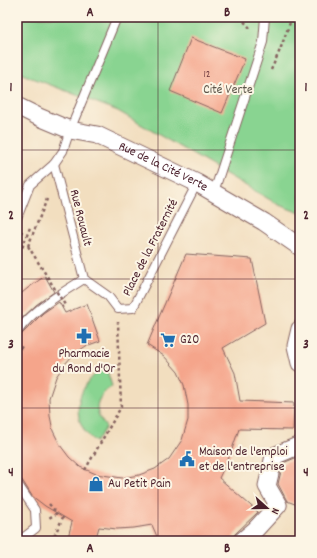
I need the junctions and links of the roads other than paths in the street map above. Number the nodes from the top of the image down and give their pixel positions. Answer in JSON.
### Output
{"nodes":[{"id":1,"x":117,"y":17,"type":"edge"},
{"id":2,"x":265,"y":17,"type":"edge"},
{"id":3,"x":17,"y":106,"type":"edge"},
{"id":4,"x":70,"y":130,"type":"junction"},
{"id":5,"x":54,"y":164,"type":"junction"},
{"id":6,"x":197,"y":183,"type":"junction"},
{"id":7,"x":214,"y":192,"type":"junction"},
{"id":8,"x":17,"y":218,"type":"edge"},
{"id":9,"x":300,"y":247,"type":"edge"},
{"id":10,"x":84,"y":279,"type":"junction"},
{"id":11,"x":300,"y":329,"type":"edge"},
{"id":12,"x":17,"y":332,"type":"edge"},
{"id":13,"x":300,"y":363,"type":"edge"},
{"id":14,"x":300,"y":445,"type":"edge"},
{"id":15,"x":17,"y":483,"type":"edge"},
{"id":16,"x":19,"y":541,"type":"edge"},
{"id":17,"x":242,"y":541,"type":"edge"}],
"edges":[{"from":1,"to":4,"type":"lane"},
{"from":2,"to":7,"type":"lane"},
{"from":3,"to":4,"type":"street","name":"Rue de la Cité Verte"},
{"from":4,"to":5,"type":"lane"},
{"from":4,"to":6,"type":"street","name":"Rue de la Cité Verte"},
{"from":5,"to":8,"type":"lane"},
{"from":5,"to":10,"type":"lane","name":"Rue Rouault"},
{"from":6,"to":7,"type":"street","name":"Rue de la Cité Verte"},
{"from":6,"to":10,"type":"lane","name":"Place de la Fraternité"},
{"from":7,"to":9,"type":"street","name":"Rue de la Cité Verte"},
{"from":10,"to":12,"type":"lane"},
{"from":11,"to":13,"type":"street"},
{"from":14,"to":17,"type":"street"},
{"from":15,"to":16,"type":"lane"}]}
